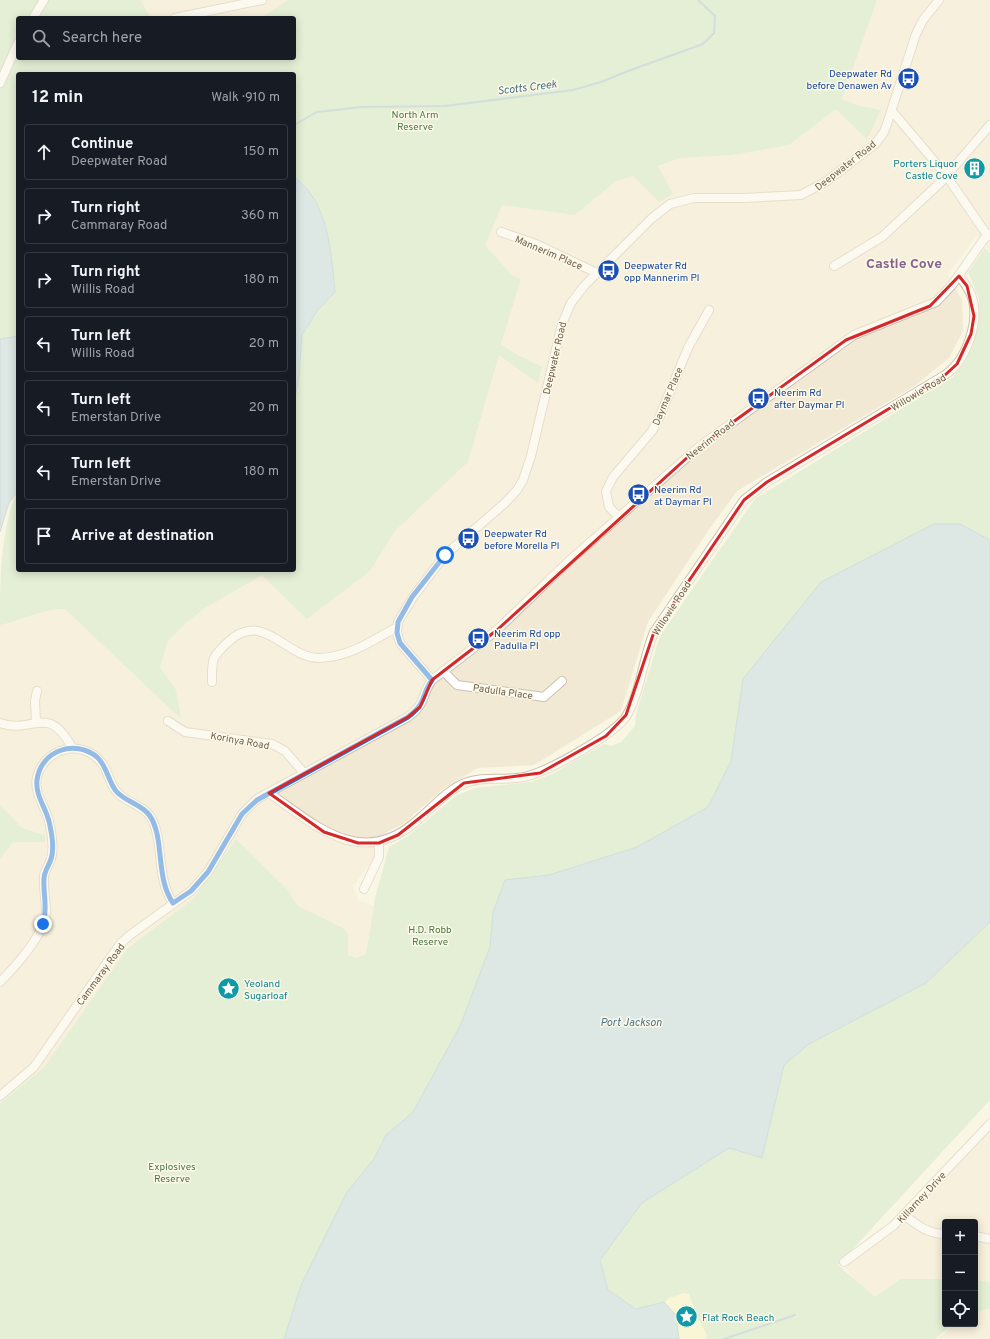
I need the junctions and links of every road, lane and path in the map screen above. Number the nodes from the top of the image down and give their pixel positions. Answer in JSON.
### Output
{"nodes":[{"id":1,"x":44,"y":0,"type":"edge"},
{"id":2,"x":262,"y":0,"type":"edge"},
{"id":3,"x":938,"y":0,"type":"edge"},
{"id":4,"x":34,"y":16,"type":"edge"},
{"id":5,"x":185,"y":16,"type":"edge"},
{"id":6,"x":16,"y":47,"type":"edge"},
{"id":7,"x":0,"y":83,"type":"edge"},
{"id":8,"x":892,"y":111,"type":"junction"},
{"id":9,"x":990,"y":125,"type":"edge"},
{"id":10,"x":946,"y":175,"type":"junction"},
{"id":11,"x":501,"y":232,"type":"dead end"},
{"id":12,"x":989,"y":234,"type":"edge"},
{"id":13,"x":834,"y":266,"type":"dead end"},
{"id":14,"x":597,"y":273,"type":"junction"},
{"id":15,"x":959,"y":276,"type":"junction"},
{"id":16,"x":709,"y":310,"type":"dead end"},
{"id":17,"x":618,"y":517,"type":"junction"},
{"id":18,"x":397,"y":627,"type":"junction"},
{"id":19,"x":443,"y":671,"type":"junction"},
{"id":20,"x":432,"y":680,"type":"junction"},
{"id":21,"x":562,"y":681,"type":"dead end"},
{"id":22,"x":212,"y":682,"type":"dead end"},
{"id":23,"x":37,"y":691,"type":"dead end"},
{"id":24,"x":168,"y":721,"type":"dead end"},
{"id":25,"x":36,"y":722,"type":"junction"},
{"id":26,"x":0,"y":723,"type":"edge"},
{"id":27,"x":72,"y":747,"type":"junction"},
{"id":28,"x":304,"y":773,"type":"junction"},
{"id":29,"x":269,"y":793,"type":"junction"},
{"id":30,"x":379,"y":843,"type":"junction"},
{"id":31,"x":364,"y":889,"type":"dead end"},
{"id":32,"x":173,"y":903,"type":"junction"},
{"id":33,"x":0,"y":982,"type":"edge"},
{"id":34,"x":0,"y":1096,"type":"edge"},
{"id":35,"x":990,"y":1124,"type":"edge"},
{"id":36,"x":904,"y":1215,"type":"junction"},
{"id":37,"x":942,"y":1234,"type":"edge"},
{"id":38,"x":978,"y":1237,"type":"edge"},
{"id":39,"x":990,"y":1239,"type":"edge"},
{"id":40,"x":844,"y":1262,"type":"dead end"}],
"edges":[{"from":1,"to":4,"type":"street"},
{"from":2,"to":5,"type":"street"},
{"from":3,"to":8,"type":"street","name":"Deepwater Road"},
{"from":6,"to":7,"type":"street"},
{"from":8,"to":10,"type":"street"},
{"from":8,"to":14,"type":"street","name":"Deepwater Road"},
{"from":9,"to":10,"type":"street"},
{"from":10,"to":12,"type":"street"},
{"from":10,"to":13,"type":"street"},
{"from":11,"to":14,"type":"street","name":"Mannerim Place"},
{"from":12,"to":15,"type":"street","name":"Neerim Road"},
{"from":14,"to":18,"type":"street","name":"Deepwater Road"},
{"from":15,"to":17,"type":"street","name":"Neerim Road"},
{"from":15,"to":30,"type":"street","name":"Willowie Road"},
{"from":16,"to":17,"type":"street","name":"Daymar Place"},
{"from":17,"to":19,"type":"street","name":"Neerim Road"},
{"from":18,"to":20,"type":"street"},
{"from":18,"to":22,"type":"street"},
{"from":19,"to":20,"type":"street","name":"Cammaray Road"},
{"from":19,"to":21,"type":"street","name":"Padulla Place"},
{"from":20,"to":28,"type":"street","name":"Cammaray Road"},
{"from":23,"to":25,"type":"street"},
{"from":24,"to":28,"type":"street","name":"Korinya Road"},
{"from":25,"to":26,"type":"street"},
{"from":25,"to":27,"type":"street"},
{"from":27,"to":32,"type":"street"},
{"from":27,"to":33,"type":"street"},
{"from":28,"to":29,"type":"street","name":"Cammaray Road"},
{"from":29,"to":30,"type":"street","name":"Willowie Road"},
{"from":29,"to":32,"type":"street","name":"Cammaray Road"},
{"from":30,"to":31,"type":"street"},
{"from":32,"to":34,"type":"street","name":"Cammaray Road"},
{"from":35,"to":36,"type":"street","name":"Killarney Drive"},
{"from":36,"to":37,"type":"street"},
{"from":36,"to":40,"type":"street","name":"Killarney Drive"},
{"from":38,"to":39,"type":"street"}]}
